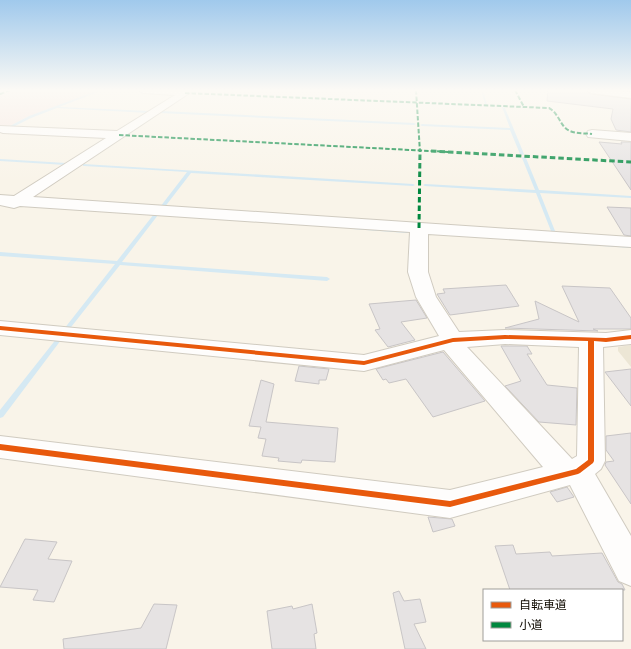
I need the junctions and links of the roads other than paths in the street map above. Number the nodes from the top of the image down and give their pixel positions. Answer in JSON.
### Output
{"nodes":[{"id":1,"x":142,"y":120,"type":"edge"},
{"id":2,"x":3,"y":129,"type":"dead end"},
{"id":3,"x":592,"y":134,"type":"dead end"},
{"id":4,"x":119,"y":135,"type":"junction"},
{"id":5,"x":631,"y":137,"type":"edge"},
{"id":6,"x":0,"y":200,"type":"edge"},
{"id":7,"x":18,"y":201,"type":"junction"},
{"id":8,"x":0,"y":210,"type":"edge"},
{"id":9,"x":419,"y":228,"type":"junction"},
{"id":10,"x":631,"y":242,"type":"edge"},
{"id":11,"x":0,"y":328,"type":"edge"},
{"id":12,"x":631,"y":338,"type":"edge"},
{"id":13,"x":451,"y":340,"type":"junction"},
{"id":14,"x":591,"y":340,"type":"junction"},
{"id":15,"x":0,"y":448,"type":"edge"},
{"id":16,"x":573,"y":472,"type":"junction"},
{"id":17,"x":631,"y":569,"type":"edge"}],
"edges":[{"from":1,"to":4,"type":"street"},
{"from":2,"to":4,"type":"street"},
{"from":3,"to":5,"type":"street"},
{"from":4,"to":7,"type":"street"},
{"from":6,"to":7,"type":"street"},
{"from":7,"to":8,"type":"street"},
{"from":7,"to":9,"type":"street"},
{"from":9,"to":10,"type":"street"},
{"from":9,"to":13,"type":"street"},
{"from":11,"to":13,"type":"street"},
{"from":12,"to":14,"type":"street"},
{"from":13,"to":14,"type":"street"},
{"from":13,"to":16,"type":"street"},
{"from":14,"to":16,"type":"street"},
{"from":15,"to":16,"type":"street"},
{"from":16,"to":17,"type":"street"}]}
